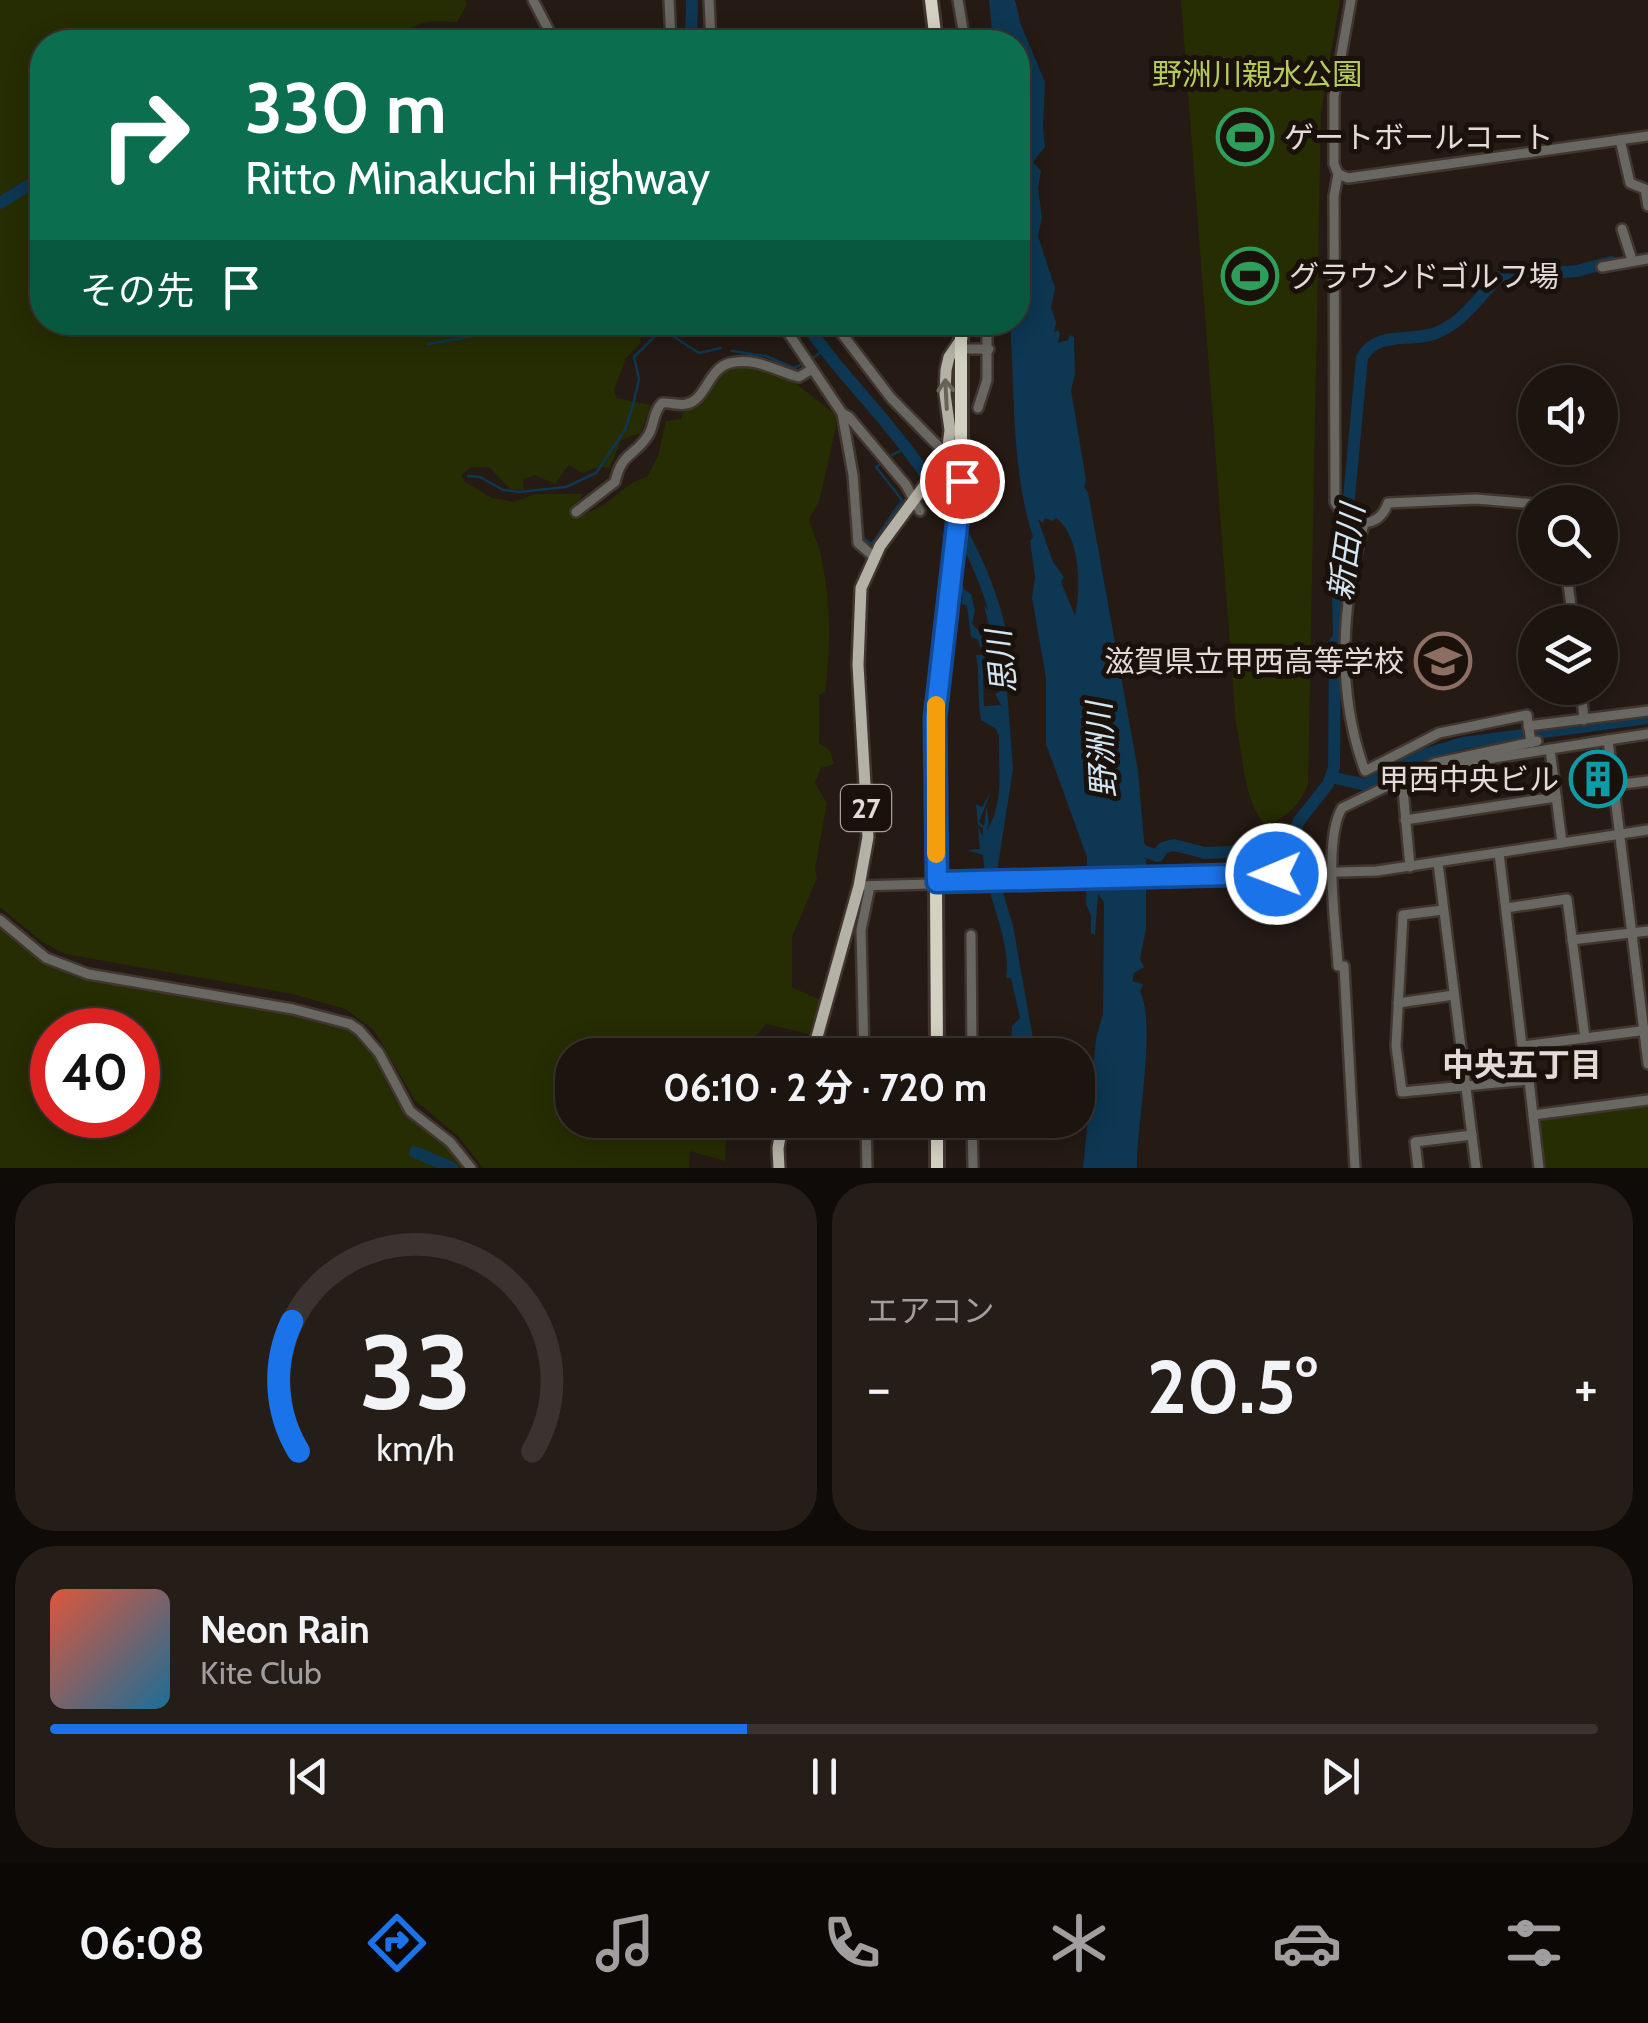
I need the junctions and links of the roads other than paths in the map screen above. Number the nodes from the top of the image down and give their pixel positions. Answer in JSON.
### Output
{"nodes":[{"id":1,"x":533,"y":0,"type":"edge"},
{"id":2,"x":670,"y":0,"type":"edge"},
{"id":3,"x":709,"y":0,"type":"edge"},
{"id":4,"x":931,"y":0,"type":"edge"},
{"id":5,"x":958,"y":0,"type":"edge"},
{"id":6,"x":1351,"y":0,"type":"edge"},
{"id":7,"x":549,"y":30,"type":"edge"},
{"id":8,"x":671,"y":30,"type":"edge"},
{"id":9,"x":711,"y":30,"type":"edge"},
{"id":10,"x":935,"y":30,"type":"edge"},
{"id":11,"x":962,"y":30,"type":"edge"},
{"id":12,"x":1648,"y":136,"type":"edge"},
{"id":13,"x":1620,"y":140,"type":"junction"},
{"id":14,"x":1338,"y":174,"type":"junction"},
{"id":15,"x":1648,"y":206,"type":"edge"},
{"id":16,"x":1622,"y":230,"type":"dead end"},
{"id":17,"x":1632,"y":257,"type":"junction"},
{"id":18,"x":1648,"y":259,"type":"edge"},
{"id":19,"x":1602,"y":267,"type":"dead end"},
{"id":20,"x":789,"y":335,"type":"edge"},
{"id":21,"x":843,"y":335,"type":"edge"},
{"id":22,"x":962,"y":335,"type":"edge"},
{"id":23,"x":987,"y":335,"type":"edge"},
{"id":24,"x":962,"y":344,"type":"junction"},
{"id":25,"x":988,"y":349,"type":"junction"},
{"id":26,"x":812,"y":370,"type":"junction"},
{"id":27,"x":978,"y":408,"type":"dead end"},
{"id":28,"x":842,"y":414,"type":"junction"},
{"id":29,"x":946,"y":456,"type":"junction"},
{"id":30,"x":917,"y":503,"type":"junction"},
{"id":31,"x":1518,"y":503,"type":"edge"},
{"id":32,"x":576,"y":512,"type":"dead end"},
{"id":33,"x":1364,"y":524,"type":"junction"},
{"id":34,"x":873,"y":556,"type":"junction"},
{"id":35,"x":1582,"y":705,"type":"edge"},
{"id":36,"x":1648,"y":711,"type":"edge"},
{"id":37,"x":1584,"y":720,"type":"junction"},
{"id":38,"x":1648,"y":734,"type":"edge"},
{"id":39,"x":1531,"y":736,"type":"junction"},
{"id":40,"x":1608,"y":740,"type":"junction"},
{"id":41,"x":1550,"y":749,"type":"junction"},
{"id":42,"x":1648,"y":781,"type":"edge"},
{"id":43,"x":1615,"y":786,"type":"junction"},
{"id":44,"x":1556,"y":797,"type":"junction"},
{"id":45,"x":1405,"y":820,"type":"junction"},
{"id":46,"x":1648,"y":830,"type":"edge"},
{"id":47,"x":1621,"y":834,"type":"junction"},
{"id":48,"x":1562,"y":843,"type":"junction"},
{"id":49,"x":1499,"y":853,"type":"junction"},
{"id":50,"x":1438,"y":863,"type":"junction"},
{"id":51,"x":1410,"y":866,"type":"junction"},
{"id":52,"x":1334,"y":873,"type":"junction"},
{"id":53,"x":937,"y":882,"type":"junction"},
{"id":54,"x":865,"y":886,"type":"junction"},
{"id":55,"x":1506,"y":908,"type":"junction"},
{"id":56,"x":1443,"y":910,"type":"junction"},
{"id":57,"x":857,"y":917,"type":"junction"},
{"id":58,"x":0,"y":920,"type":"edge"},
{"id":59,"x":1648,"y":932,"type":"edge"},
{"id":60,"x":1633,"y":934,"type":"junction"},
{"id":61,"x":971,"y":935,"type":"dead end"},
{"id":62,"x":1572,"y":940,"type":"junction"},
{"id":63,"x":1454,"y":995,"type":"junction"},
{"id":64,"x":1398,"y":1003,"type":"junction"},
{"id":65,"x":1646,"y":1030,"type":"edge"},
{"id":66,"x":818,"y":1038,"type":"edge"},
{"id":67,"x":863,"y":1038,"type":"edge"},
{"id":68,"x":937,"y":1038,"type":"edge"},
{"id":69,"x":972,"y":1038,"type":"edge"},
{"id":70,"x":1585,"y":1038,"type":"junction"},
{"id":71,"x":1648,"y":1064,"type":"edge"},
{"id":72,"x":1466,"y":1086,"type":"junction"},
{"id":73,"x":1648,"y":1100,"type":"edge"},
{"id":74,"x":1533,"y":1115,"type":"junction"},
{"id":75,"x":1472,"y":1135,"type":"junction"},
{"id":76,"x":780,"y":1138,"type":"edge"},
{"id":77,"x":866,"y":1138,"type":"edge"},
{"id":78,"x":937,"y":1138,"type":"edge"},
{"id":79,"x":972,"y":1138,"type":"edge"},
{"id":80,"x":471,"y":1168,"type":"edge"},
{"id":81,"x":779,"y":1168,"type":"edge"},
{"id":82,"x":867,"y":1168,"type":"edge"},
{"id":83,"x":938,"y":1168,"type":"edge"},
{"id":84,"x":973,"y":1168,"type":"edge"},
{"id":85,"x":1355,"y":1168,"type":"edge"},
{"id":86,"x":1418,"y":1168,"type":"edge"},
{"id":87,"x":1476,"y":1168,"type":"edge"},
{"id":88,"x":1539,"y":1168,"type":"edge"}],
"edges":[{"from":1,"to":7,"type":"street"},
{"from":2,"to":8,"type":"street"},
{"from":3,"to":9,"type":"street"},
{"from":4,"to":10,"type":"highway"},
{"from":5,"to":11,"type":"street"},
{"from":6,"to":14,"type":"street"},
{"from":12,"to":13,"type":"street"},
{"from":13,"to":14,"type":"street"},
{"from":13,"to":15,"type":"street"},
{"from":14,"to":33,"type":"street"},
{"from":16,"to":17,"type":"street"},
{"from":17,"to":18,"type":"street"},
{"from":17,"to":19,"type":"street"},
{"from":20,"to":26,"type":"street"},
{"from":21,"to":29,"type":"street"},
{"from":22,"to":24,"type":"highway"},
{"from":23,"to":25,"type":"street"},
{"from":24,"to":25,"type":"street"},
{"from":29,"to":24,"type":"main road","one_way":true},
{"from":24,"to":53,"type":"highway"},
{"from":25,"to":27,"type":"street"},
{"from":26,"to":28,"type":"street"},
{"from":26,"to":32,"type":"street"},
{"from":28,"to":30,"type":"street"},
{"from":28,"to":34,"type":"street"},
{"from":29,"to":30,"type":"main road","number":"27"},
{"from":30,"to":34,"type":"main road","number":"27"},
{"from":31,"to":33,"type":"street"},
{"from":33,"to":39,"type":"street"},
{"from":34,"to":54,"type":"main road","number":"27"},
{"from":35,"to":37,"type":"street"},
{"from":36,"to":37,"type":"street"},
{"from":37,"to":39,"type":"street"},
{"from":38,"to":40,"type":"street"},
{"from":39,"to":52,"type":"street"},
{"from":40,"to":41,"type":"street"},
{"from":40,"to":43,"type":"street"},
{"from":41,"to":44,"type":"street"},
{"from":41,"to":45,"type":"street"},
{"from":42,"to":43,"type":"street"},
{"from":43,"to":47,"type":"street"},
{"from":44,"to":45,"type":"street"},
{"from":44,"to":48,"type":"street"},
{"from":45,"to":51,"type":"street"},
{"from":46,"to":47,"type":"street"},
{"from":47,"to":48,"type":"street"},
{"from":47,"to":60,"type":"street"},
{"from":48,"to":49,"type":"street"},
{"from":49,"to":50,"type":"street"},
{"from":49,"to":55,"type":"street"},
{"from":50,"to":51,"type":"street"},
{"from":50,"to":56,"type":"street"},
{"from":51,"to":52,"type":"street"},
{"from":52,"to":53,"type":"street"},
{"from":52,"to":85,"type":"street"},
{"from":53,"to":54,"type":"street"},
{"from":53,"to":68,"type":"highway"},
{"from":54,"to":57,"type":"main road","number":"27"},
{"from":55,"to":62,"type":"street"},
{"from":55,"to":70,"type":"street"},
{"from":56,"to":63,"type":"street"},
{"from":56,"to":64,"type":"street"},
{"from":57,"to":66,"type":"main road","number":"27"},
{"from":57,"to":67,"type":"street"},
{"from":58,"to":80,"type":"street"},
{"from":59,"to":60,"type":"street"},
{"from":60,"to":62,"type":"street"},
{"from":60,"to":65,"type":"street"},
{"from":61,"to":69,"type":"street"},
{"from":62,"to":70,"type":"street"},
{"from":63,"to":64,"type":"street"},
{"from":63,"to":72,"type":"street"},
{"from":64,"to":72,"type":"street"},
{"from":65,"to":70,"type":"street"},
{"from":65,"to":71,"type":"street"},
{"from":72,"to":74,"type":"street"},
{"from":72,"to":75,"type":"street"},
{"from":73,"to":74,"type":"street"},
{"from":74,"to":88,"type":"street"},
{"from":75,"to":86,"type":"street"},
{"from":75,"to":87,"type":"street"},
{"from":76,"to":81,"type":"main road"},
{"from":77,"to":82,"type":"street"},
{"from":78,"to":83,"type":"highway"},
{"from":79,"to":84,"type":"street"}]}
